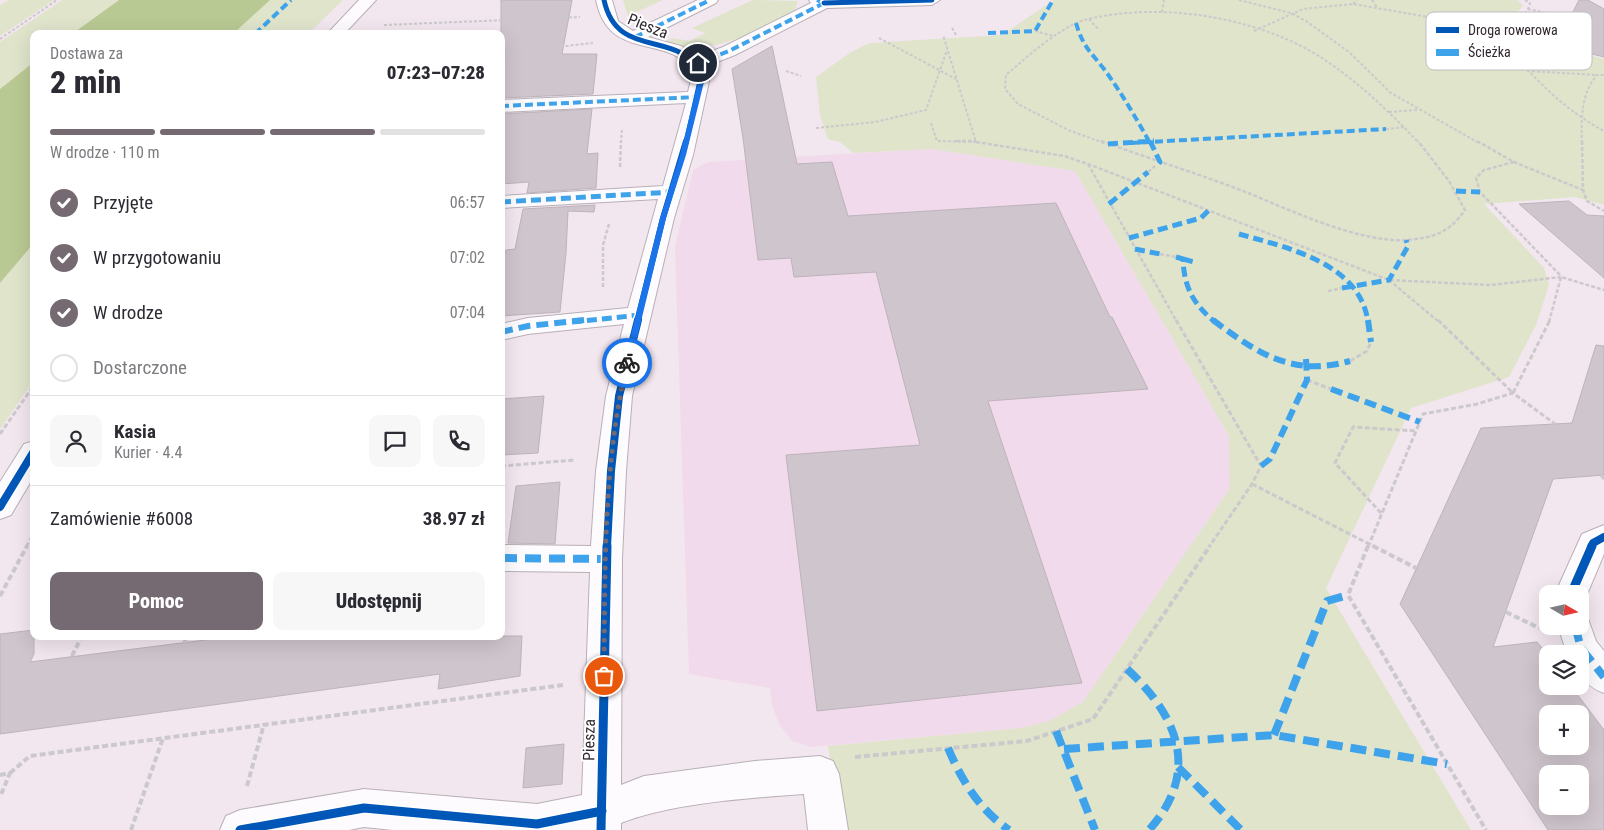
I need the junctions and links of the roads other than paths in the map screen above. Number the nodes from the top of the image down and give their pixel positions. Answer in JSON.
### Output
{"nodes":[{"id":1,"x":368,"y":0,"type":"edge"},
{"id":2,"x":710,"y":0,"type":"edge"},
{"id":3,"x":932,"y":0,"type":"edge"},
{"id":4,"x":820,"y":2,"type":"edge"},
{"id":5,"x":606,"y":8,"type":"edge"},
{"id":6,"x":339,"y":30,"type":"edge"},
{"id":7,"x":635,"y":37,"type":"junction"},
{"id":8,"x":698,"y":63,"type":"junction"},
{"id":9,"x":696,"y":97,"type":"junction"},
{"id":10,"x":505,"y":106,"type":"edge"},
{"id":11,"x":672,"y":192,"type":"junction"},
{"id":12,"x":505,"y":202,"type":"edge"},
{"id":13,"x":640,"y":315,"type":"junction"},
{"id":14,"x":505,"y":331,"type":"edge"},
{"id":15,"x":30,"y":458,"type":"edge"},
{"id":16,"x":0,"y":507,"type":"edge"},
{"id":17,"x":1604,"y":538,"type":"edge"},
{"id":18,"x":505,"y":558,"type":"edge"},
{"id":19,"x":606,"y":559,"type":"junction"},
{"id":20,"x":1575,"y":585,"type":"edge"},
{"id":21,"x":1577,"y":635,"type":"edge"},
{"id":22,"x":1604,"y":677,"type":"edge"},
{"id":23,"x":602,"y":821,"type":"edge"},
{"id":24,"x":240,"y":830,"type":"edge"},
{"id":25,"x":828,"y":830,"type":"edge"}],
"edges":[{"from":1,"to":6,"type":"street"},
{"from":2,"to":7,"type":"street"},
{"from":3,"to":4,"type":"street"},
{"from":4,"to":8,"type":"street"},
{"from":5,"to":7,"type":"street","name":"Piesza"},
{"from":7,"to":8,"type":"street","name":"Piesza"},
{"from":8,"to":9,"type":"street","name":"Piesza"},
{"from":9,"to":10,"type":"street"},
{"from":9,"to":11,"type":"street","name":"Piesza"},
{"from":11,"to":12,"type":"street"},
{"from":11,"to":13,"type":"street","name":"Piesza"},
{"from":13,"to":14,"type":"street"},
{"from":13,"to":19,"type":"street","name":"Piesza"},
{"from":15,"to":16,"type":"street"},
{"from":17,"to":20,"type":"street"},
{"from":18,"to":19,"type":"street"},
{"from":19,"to":23,"type":"street","name":"Piesza"},
{"from":21,"to":22,"type":"street"},
{"from":23,"to":24,"type":"street"},
{"from":23,"to":25,"type":"street"}]}
